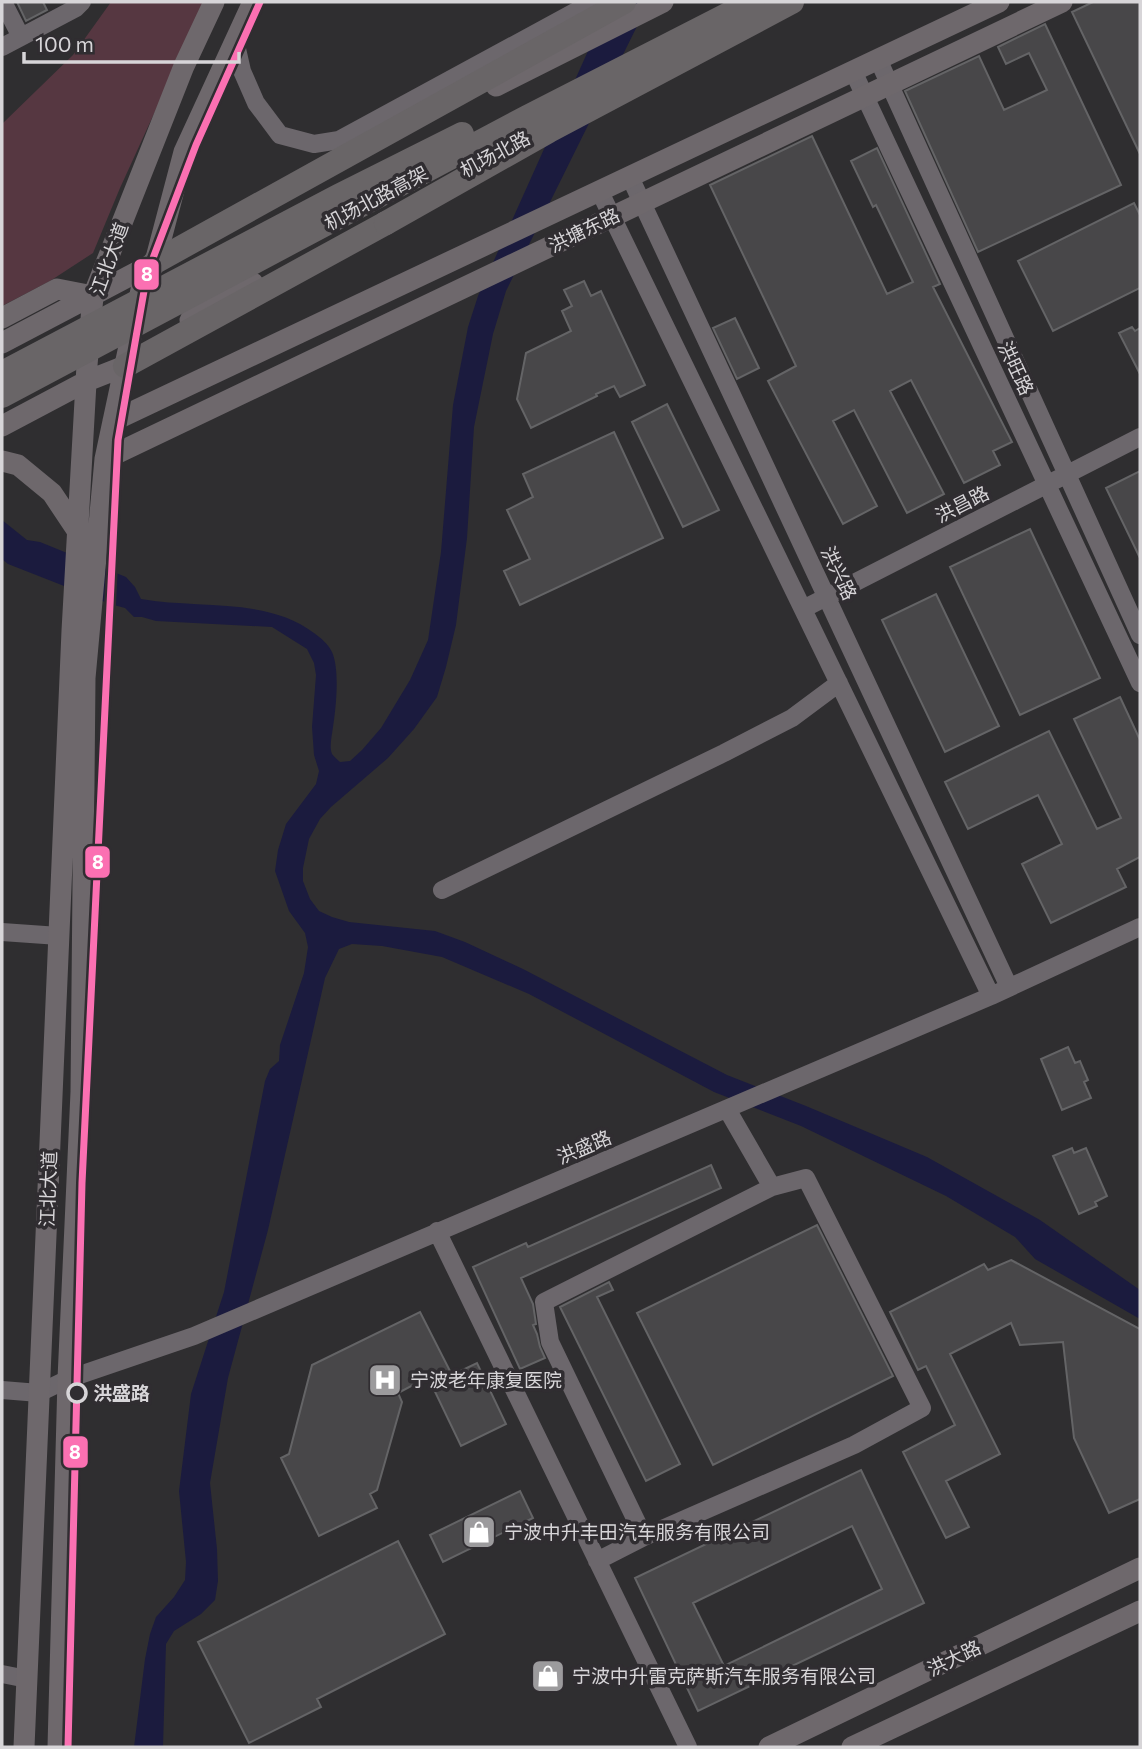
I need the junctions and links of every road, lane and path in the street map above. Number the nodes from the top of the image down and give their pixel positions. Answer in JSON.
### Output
{"nodes":[{"id":1,"x":4,"y":2,"type":"edge"},
{"id":2,"x":82,"y":2,"type":"edge"},
{"id":3,"x":214,"y":2,"type":"edge"},
{"id":4,"x":253,"y":2,"type":"edge"},
{"id":5,"x":593,"y":2,"type":"edge"},
{"id":6,"x":624,"y":2,"type":"edge"},
{"id":7,"x":725,"y":2,"type":"edge"},
{"id":8,"x":752,"y":2,"type":"edge"},
{"id":9,"x":792,"y":2,"type":"edge"},
{"id":10,"x":803,"y":2,"type":"edge"},
{"id":11,"x":999,"y":2,"type":"edge"},
{"id":12,"x":1062,"y":2,"type":"edge"},
{"id":13,"x":660,"y":3,"type":"edge"},
{"id":14,"x":21,"y":37,"type":"junction"},
{"id":15,"x":235,"y":40,"type":"junction"},
{"id":16,"x":2,"y":47,"type":"edge"},
{"id":17,"x":878,"y":59,"type":"junction"},
{"id":18,"x":853,"y":71,"type":"junction"},
{"id":19,"x":890,"y":84,"type":"junction"},
{"id":20,"x":866,"y":96,"type":"junction"},
{"id":21,"x":630,"y":177,"type":"junction"},
{"id":22,"x":600,"y":192,"type":"junction"},
{"id":23,"x":642,"y":202,"type":"junction"},
{"id":24,"x":612,"y":217,"type":"junction"},
{"id":25,"x":155,"y":262,"type":"junction"},
{"id":26,"x":93,"y":296,"type":"junction"},
{"id":27,"x":2,"y":318,"type":"edge"},
{"id":28,"x":2,"y":343,"type":"edge"},
{"id":29,"x":125,"y":366,"type":"junction"},
{"id":30,"x":2,"y":373,"type":"edge"},
{"id":31,"x":87,"y":381,"type":"junction"},
{"id":32,"x":2,"y":396,"type":"edge"},
{"id":33,"x":113,"y":421,"type":"junction"},
{"id":34,"x":2,"y":426,"type":"edge"},
{"id":35,"x":1140,"y":437,"type":"edge"},
{"id":36,"x":105,"y":459,"type":"junction"},
{"id":37,"x":2,"y":461,"type":"edge"},
{"id":38,"x":1067,"y":474,"type":"junction"},
{"id":39,"x":1047,"y":484,"type":"junction"},
{"id":40,"x":85,"y":532,"type":"junction"},
{"id":41,"x":827,"y":597,"type":"junction"},
{"id":42,"x":803,"y":609,"type":"junction"},
{"id":43,"x":81,"y":634,"type":"junction"},
{"id":44,"x":1140,"y":635,"type":"edge"},
{"id":45,"x":839,"y":683,"type":"junction"},
{"id":46,"x":1140,"y":683,"type":"edge"},
{"id":47,"x":442,"y":890,"type":"dead end"},
{"id":48,"x":1140,"y":927,"type":"edge"},
{"id":49,"x":2,"y":932,"type":"edge"},
{"id":50,"x":59,"y":936,"type":"junction"},
{"id":51,"x":1009,"y":987,"type":"junction"},
{"id":52,"x":991,"y":996,"type":"junction"},
{"id":53,"x":735,"y":1106,"type":"junction"},
{"id":54,"x":772,"y":1187,"type":"junction"},
{"id":55,"x":437,"y":1231,"type":"junction"},
{"id":56,"x":68,"y":1379,"type":"junction"},
{"id":57,"x":2,"y":1390,"type":"edge"},
{"id":58,"x":39,"y":1393,"type":"junction"},
{"id":59,"x":644,"y":1537,"type":"junction"},
{"id":60,"x":597,"y":1561,"type":"junction"},
{"id":61,"x":1140,"y":1568,"type":"edge"},
{"id":62,"x":1140,"y":1611,"type":"edge"},
{"id":63,"x":2,"y":1674,"type":"edge"},
{"id":64,"x":27,"y":1679,"type":"junction"},
{"id":65,"x":24,"y":1747,"type":"edge"},
{"id":66,"x":58,"y":1747,"type":"edge"},
{"id":67,"x":688,"y":1747,"type":"edge"},
{"id":68,"x":769,"y":1747,"type":"edge"},
{"id":69,"x":852,"y":1747,"type":"edge"}],
"edges":[{"from":1,"to":14,"type":"street"},
{"from":2,"to":14,"type":"street"},
{"from":3,"to":26,"type":"main road","name":"江北大道"},
{"from":4,"to":15,"type":"main road"},
{"from":5,"to":15,"type":"street"},
{"from":6,"to":25,"type":"highway"},
{"from":7,"to":30,"type":"highway","name":"机场北路高架","bridge":true},
{"from":8,"to":32,"type":"highway","name":"机场北路高架","bridge":true},
{"from":9,"to":29,"type":"highway","bridge":true},
{"from":10,"to":29,"type":"main road","name":"机场北路","bridge":true},
{"from":11,"to":17,"type":"main road","name":"洪塘东路"},
{"from":12,"to":19,"type":"main road","name":"洪塘东路"},
{"from":13,"to":25,"type":"main road"},
{"from":14,"to":16,"type":"street"},
{"from":15,"to":25,"type":"main road"},
{"from":17,"to":18,"type":"main road","name":"洪塘东路"},
{"from":17,"to":19,"type":"street","name":"洪旺路"},
{"from":18,"to":20,"type":"street","name":"洪旺路"},
{"from":18,"to":21,"type":"main road","name":"洪塘东路"},
{"from":19,"to":20,"type":"main road","name":"洪塘东路"},
{"from":19,"to":38,"type":"street","name":"洪旺路"},
{"from":20,"to":23,"type":"main road","name":"洪塘东路"},
{"from":20,"to":39,"type":"street","name":"洪旺路"},
{"from":21,"to":22,"type":"main road","name":"洪塘东路"},
{"from":21,"to":23,"type":"street","name":"洪兴路"},
{"from":22,"to":24,"type":"street"},
{"from":22,"to":33,"type":"main road","name":"洪塘东路"},
{"from":23,"to":24,"type":"main road","name":"洪塘东路"},
{"from":23,"to":41,"type":"street","name":"洪兴路"},
{"from":24,"to":36,"type":"main road","name":"洪塘东路"},
{"from":24,"to":42,"type":"street"},
{"from":25,"to":26,"type":"main road"},
{"from":25,"to":29,"type":"main road"},
{"from":26,"to":27,"type":"main road"},
{"from":26,"to":28,"type":"main road"},
{"from":26,"to":31,"type":"main road","name":"江北大道"},
{"from":29,"to":31,"type":"main road","name":"机场北路"},
{"from":29,"to":33,"type":"main road"},
{"from":31,"to":34,"type":"main road"},
{"from":31,"to":40,"type":"main road","name":"江北大道"},
{"from":33,"to":36,"type":"main road"},
{"from":35,"to":38,"type":"street","name":"洪昌路"},
{"from":36,"to":40,"type":"main road"},
{"from":37,"to":40,"type":"main road"},
{"from":38,"to":39,"type":"street","name":"洪昌路"},
{"from":38,"to":44,"type":"street","name":"洪旺路"},
{"from":39,"to":41,"type":"street","name":"洪昌路"},
{"from":39,"to":46,"type":"street","name":"洪旺路"},
{"from":40,"to":43,"type":"main road"},
{"from":41,"to":42,"type":"street","name":"洪昌路"},
{"from":41,"to":51,"type":"street","name":"洪兴路"},
{"from":42,"to":45,"type":"street"},
{"from":43,"to":50,"type":"main road","name":"江北大道"},
{"from":43,"to":56,"type":"main road","name":"江北大道"},
{"from":45,"to":47,"type":"street"},
{"from":45,"to":52,"type":"street"},
{"from":48,"to":51,"type":"street","name":"洪盛路"},
{"from":49,"to":50,"type":"street"},
{"from":50,"to":58,"type":"main road","name":"江北大道"},
{"from":51,"to":52,"type":"street","name":"洪盛路"},
{"from":52,"to":53,"type":"street","name":"洪盛路"},
{"from":53,"to":54,"type":"street"},
{"from":53,"to":55,"type":"street","name":"洪盛路"},
{"from":54,"to":59,"type":"street"},
{"from":54,"to":59,"type":"street"},
{"from":55,"to":56,"type":"street","name":"洪盛路"},
{"from":55,"to":60,"type":"street"},
{"from":56,"to":58,"type":"street","name":"洪盛路"},
{"from":56,"to":66,"type":"main road","name":"江北大道"},
{"from":57,"to":58,"type":"street"},
{"from":58,"to":64,"type":"main road","name":"江北大道"},
{"from":59,"to":60,"type":"street"},
{"from":60,"to":67,"type":"street"},
{"from":61,"to":68,"type":"main road","name":"洪大路"},
{"from":62,"to":69,"type":"main road","name":"洪大路"},
{"from":63,"to":64,"type":"street"},
{"from":64,"to":65,"type":"main road","name":"江北大道"}]}
